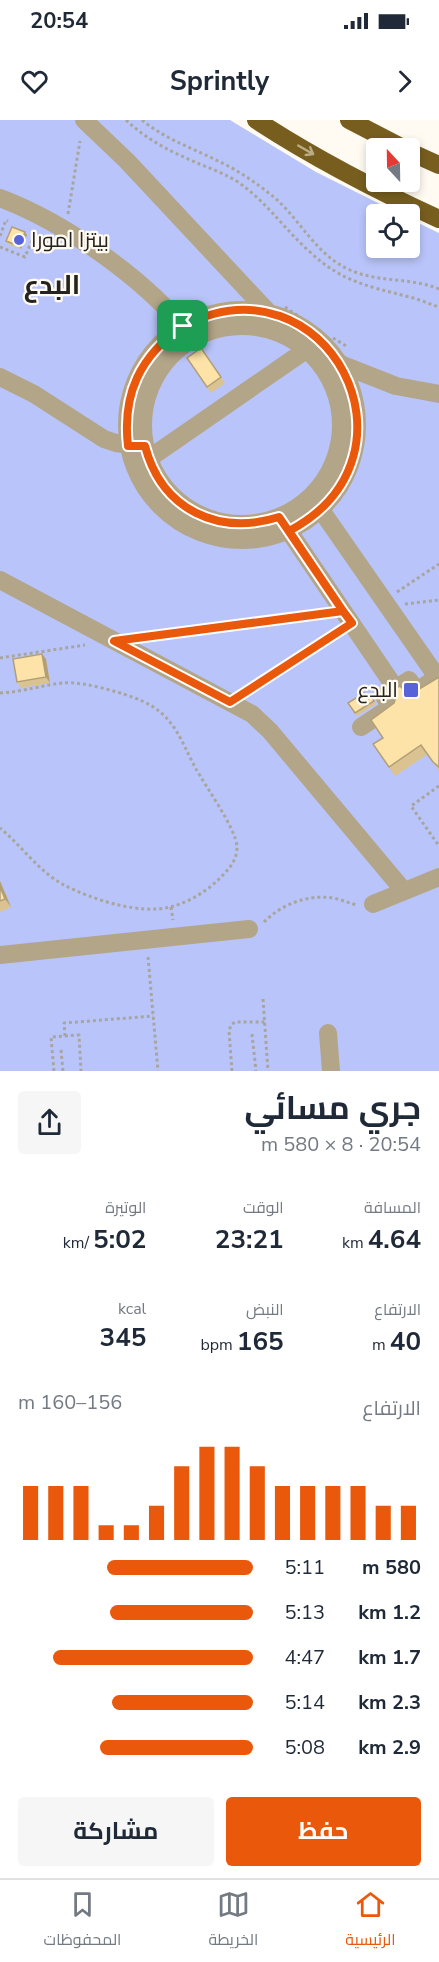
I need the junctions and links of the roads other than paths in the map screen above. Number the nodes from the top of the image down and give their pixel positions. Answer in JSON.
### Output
{"nodes":[{"id":1,"x":256,"y":120,"type":"edge"},
{"id":2,"x":349,"y":120,"type":"edge"},
{"id":3,"x":82,"y":126,"type":"edge"},
{"id":4,"x":384,"y":138,"type":"edge"},
{"id":5,"x":420,"y":156,"type":"edge"},
{"id":6,"x":439,"y":165,"type":"edge"},
{"id":7,"x":0,"y":198,"type":"edge"},
{"id":8,"x":439,"y":219,"type":"edge"},
{"id":9,"x":275,"y":308,"type":"junction"},
{"id":10,"x":189,"y":333,"type":"junction"},
{"id":11,"x":317,"y":338,"type":"junction"},
{"id":12,"x":340,"y":364,"type":"junction"},
{"id":13,"x":0,"y":377,"type":"edge"},
{"id":14,"x":439,"y":394,"type":"edge"},
{"id":15,"x":139,"y":455,"type":"junction"},
{"id":16,"x":316,"y":503,"type":"junction"},
{"id":17,"x":284,"y":524,"type":"junction"},
{"id":18,"x":0,"y":580,"type":"edge"},
{"id":19,"x":438,"y":677,"type":"edge"},
{"id":20,"x":396,"y":688,"type":"junction"},
{"id":21,"x":361,"y":727,"type":"dead end"},
{"id":22,"x":439,"y":877,"type":"edge"},
{"id":23,"x":405,"y":891,"type":"junction"},
{"id":24,"x":373,"y":904,"type":"road end"},
{"id":25,"x":249,"y":929,"type":"road end"},
{"id":26,"x":0,"y":955,"type":"edge"},
{"id":27,"x":322,"y":1071,"type":"edge"},
{"id":28,"x":331,"y":1071,"type":"edge"}],
"edges":[{"from":1,"to":8,"type":"main road","one_way":true},
{"from":2,"to":4,"type":"main road"},
{"from":3,"to":9,"type":"street"},
{"from":5,"to":6,"type":"main road"},
{"from":7,"to":10,"type":"street"},
{"from":9,"to":10,"type":"street"},
{"from":9,"to":11,"type":"street"},
{"from":10,"to":11,"type":"street"},
{"from":10,"to":15,"type":"street"},
{"from":11,"to":12,"type":"street"},
{"from":11,"to":15,"type":"street"},
{"from":11,"to":16,"type":"street"},
{"from":12,"to":14,"type":"street"},
{"from":12,"to":16,"type":"street"},
{"from":13,"to":15,"type":"street"},
{"from":15,"to":17,"type":"street"},
{"from":16,"to":17,"type":"street"},
{"from":16,"to":19,"type":"street"},
{"from":17,"to":20,"type":"street"},
{"from":18,"to":23,"type":"street"},
{"from":19,"to":20,"type":"street"},
{"from":20,"to":21,"type":"street"},
{"from":22,"to":23,"type":"street"},
{"from":23,"to":24,"type":"street"},
{"from":25,"to":26,"type":"street"},
{"from":27,"to":28,"type":"street"}]}
